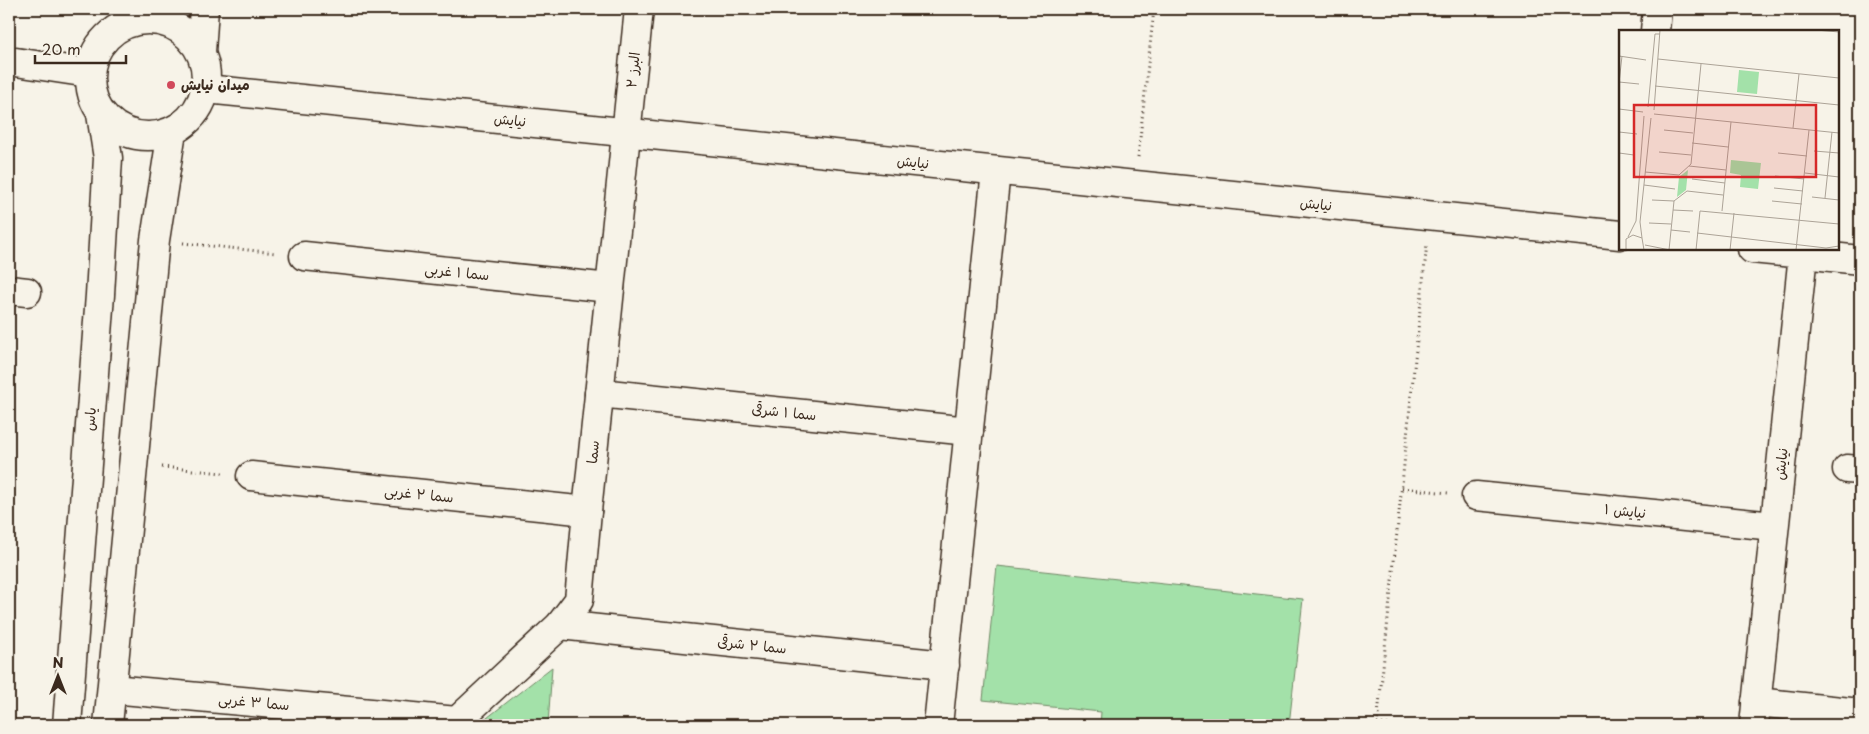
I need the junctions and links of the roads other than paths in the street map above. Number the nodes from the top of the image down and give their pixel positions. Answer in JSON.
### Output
{"nodes":[{"id":1,"x":204,"y":9,"type":"edge"},
{"id":2,"x":639,"y":9,"type":"edge"},
{"id":3,"x":1657,"y":9,"type":"edge"},
{"id":4,"x":138,"y":14,"type":"edge"},
{"id":5,"x":1655,"y":30,"type":"edge"},
{"id":6,"x":201,"y":52,"type":"junction"},
{"id":7,"x":9,"y":61,"type":"edge"},
{"id":8,"x":89,"y":73,"type":"junction"},
{"id":9,"x":206,"y":89,"type":"junction"},
{"id":10,"x":101,"y":114,"type":"junction"},
{"id":11,"x":172,"y":131,"type":"junction"},
{"id":12,"x":626,"y":132,"type":"junction"},
{"id":13,"x":996,"y":171,"type":"junction"},
{"id":14,"x":1619,"y":235,"type":"edge"},
{"id":15,"x":1762,"y":250,"type":"edge"},
{"id":16,"x":1803,"y":254,"type":"junction"},
{"id":17,"x":304,"y":256,"type":"road end"},
{"id":18,"x":1860,"y":260,"type":"edge"},
{"id":19,"x":610,"y":288,"type":"junction"},
{"id":20,"x":599,"y":393,"type":"junction"},
{"id":21,"x":969,"y":431,"type":"junction"},
{"id":22,"x":251,"y":476,"type":"road end"},
{"id":23,"x":1476,"y":496,"type":"road end"},
{"id":24,"x":587,"y":511,"type":"junction"},
{"id":25,"x":1774,"y":526,"type":"junction"},
{"id":26,"x":560,"y":625,"type":"junction"},
{"id":27,"x":945,"y":665,"type":"junction"},
{"id":28,"x":112,"y":689,"type":"junction"},
{"id":29,"x":1860,"y":713,"type":"edge"},
{"id":30,"x":1755,"y":714,"type":"edge"},
{"id":31,"x":457,"y":721,"type":"joint"},
{"id":32,"x":67,"y":725,"type":"edge"},
{"id":33,"x":108,"y":725,"type":"edge"},
{"id":34,"x":938,"y":725,"type":"edge"}],
"edges":[{"from":1,"to":6,"type":"street"},
{"from":2,"to":12,"type":"street","name":"البرز ۲"},
{"from":3,"to":5,"type":"street"},
{"from":4,"to":6,"type":"street"},
{"from":4,"to":8,"type":"street"},
{"from":6,"to":9,"type":"street"},
{"from":7,"to":8,"type":"street"},
{"from":8,"to":10,"type":"street"},
{"from":9,"to":11,"type":"street"},
{"from":9,"to":12,"type":"street","name":"نیایش"},
{"from":10,"to":11,"type":"street"},
{"from":10,"to":32,"type":"street","name":"یاس"},
{"from":11,"to":28,"type":"street"},
{"from":12,"to":13,"type":"street","name":"نیایش"},
{"from":12,"to":19,"type":"street","name":"سما"},
{"from":13,"to":14,"type":"street","name":"نیایش"},
{"from":13,"to":21,"type":"street"},
{"from":15,"to":16,"type":"street"},
{"from":16,"to":18,"type":"street"},
{"from":16,"to":25,"type":"street","name":"نیایش"},
{"from":17,"to":19,"type":"street","name":"سما ۱ غربی"},
{"from":19,"to":20,"type":"street","name":"سما"},
{"from":20,"to":21,"type":"street","name":"سما ۱ شرقی"},
{"from":20,"to":24,"type":"street","name":"سما"},
{"from":21,"to":27,"type":"street"},
{"from":22,"to":24,"type":"street","name":"سما ۲ غربی"},
{"from":23,"to":25,"type":"street","name":"نیایش ۱"},
{"from":24,"to":26,"type":"street","name":"سما"},
{"from":25,"to":30,"type":"street","name":"نیایش"},
{"from":26,"to":27,"type":"street","name":"سما ۲ شرقی"},
{"from":26,"to":31,"type":"street","name":"سما"},
{"from":27,"to":34,"type":"street"},
{"from":28,"to":31,"type":"street","name":"سما ۳ غربی"},
{"from":28,"to":33,"type":"street"},
{"from":29,"to":30,"type":"street"}]}
